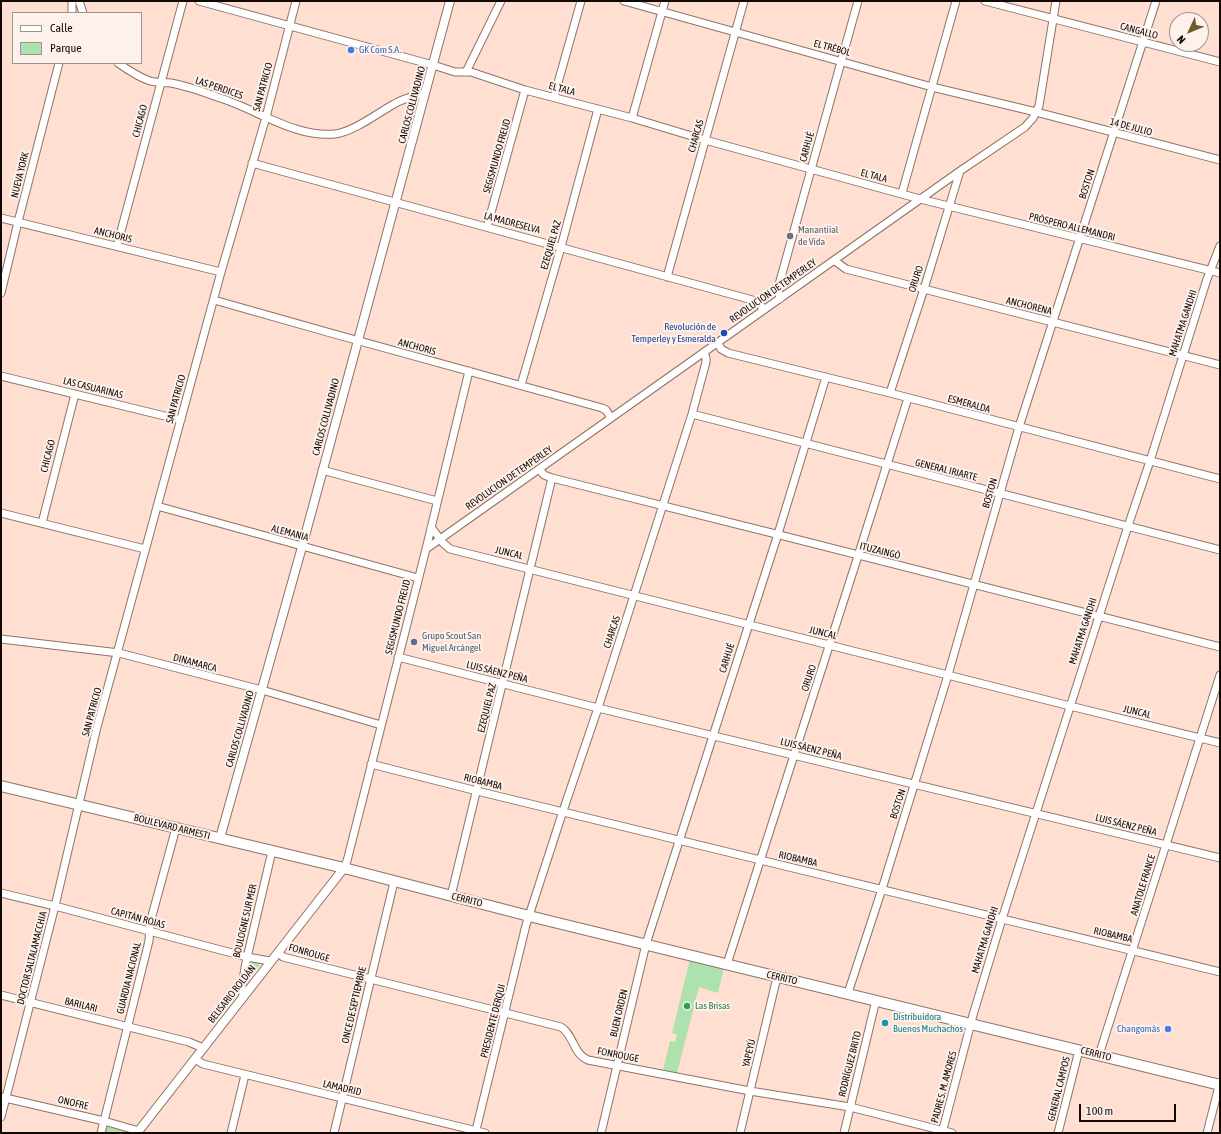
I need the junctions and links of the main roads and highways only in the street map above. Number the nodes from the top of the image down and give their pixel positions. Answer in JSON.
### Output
{"nodes":[{"id":1,"x":1,"y":786,"type":"edge"},
{"id":2,"x":344,"y":868,"type":"joint"},
{"id":3,"x":1220,"y":1084,"type":"edge"}],
"edges":[{"from":1,"to":2,"type":"main road","name":"BOULEVARD ARMESTI"},
{"from":2,"to":3,"type":"main road","name":"CERRITO"}]}
